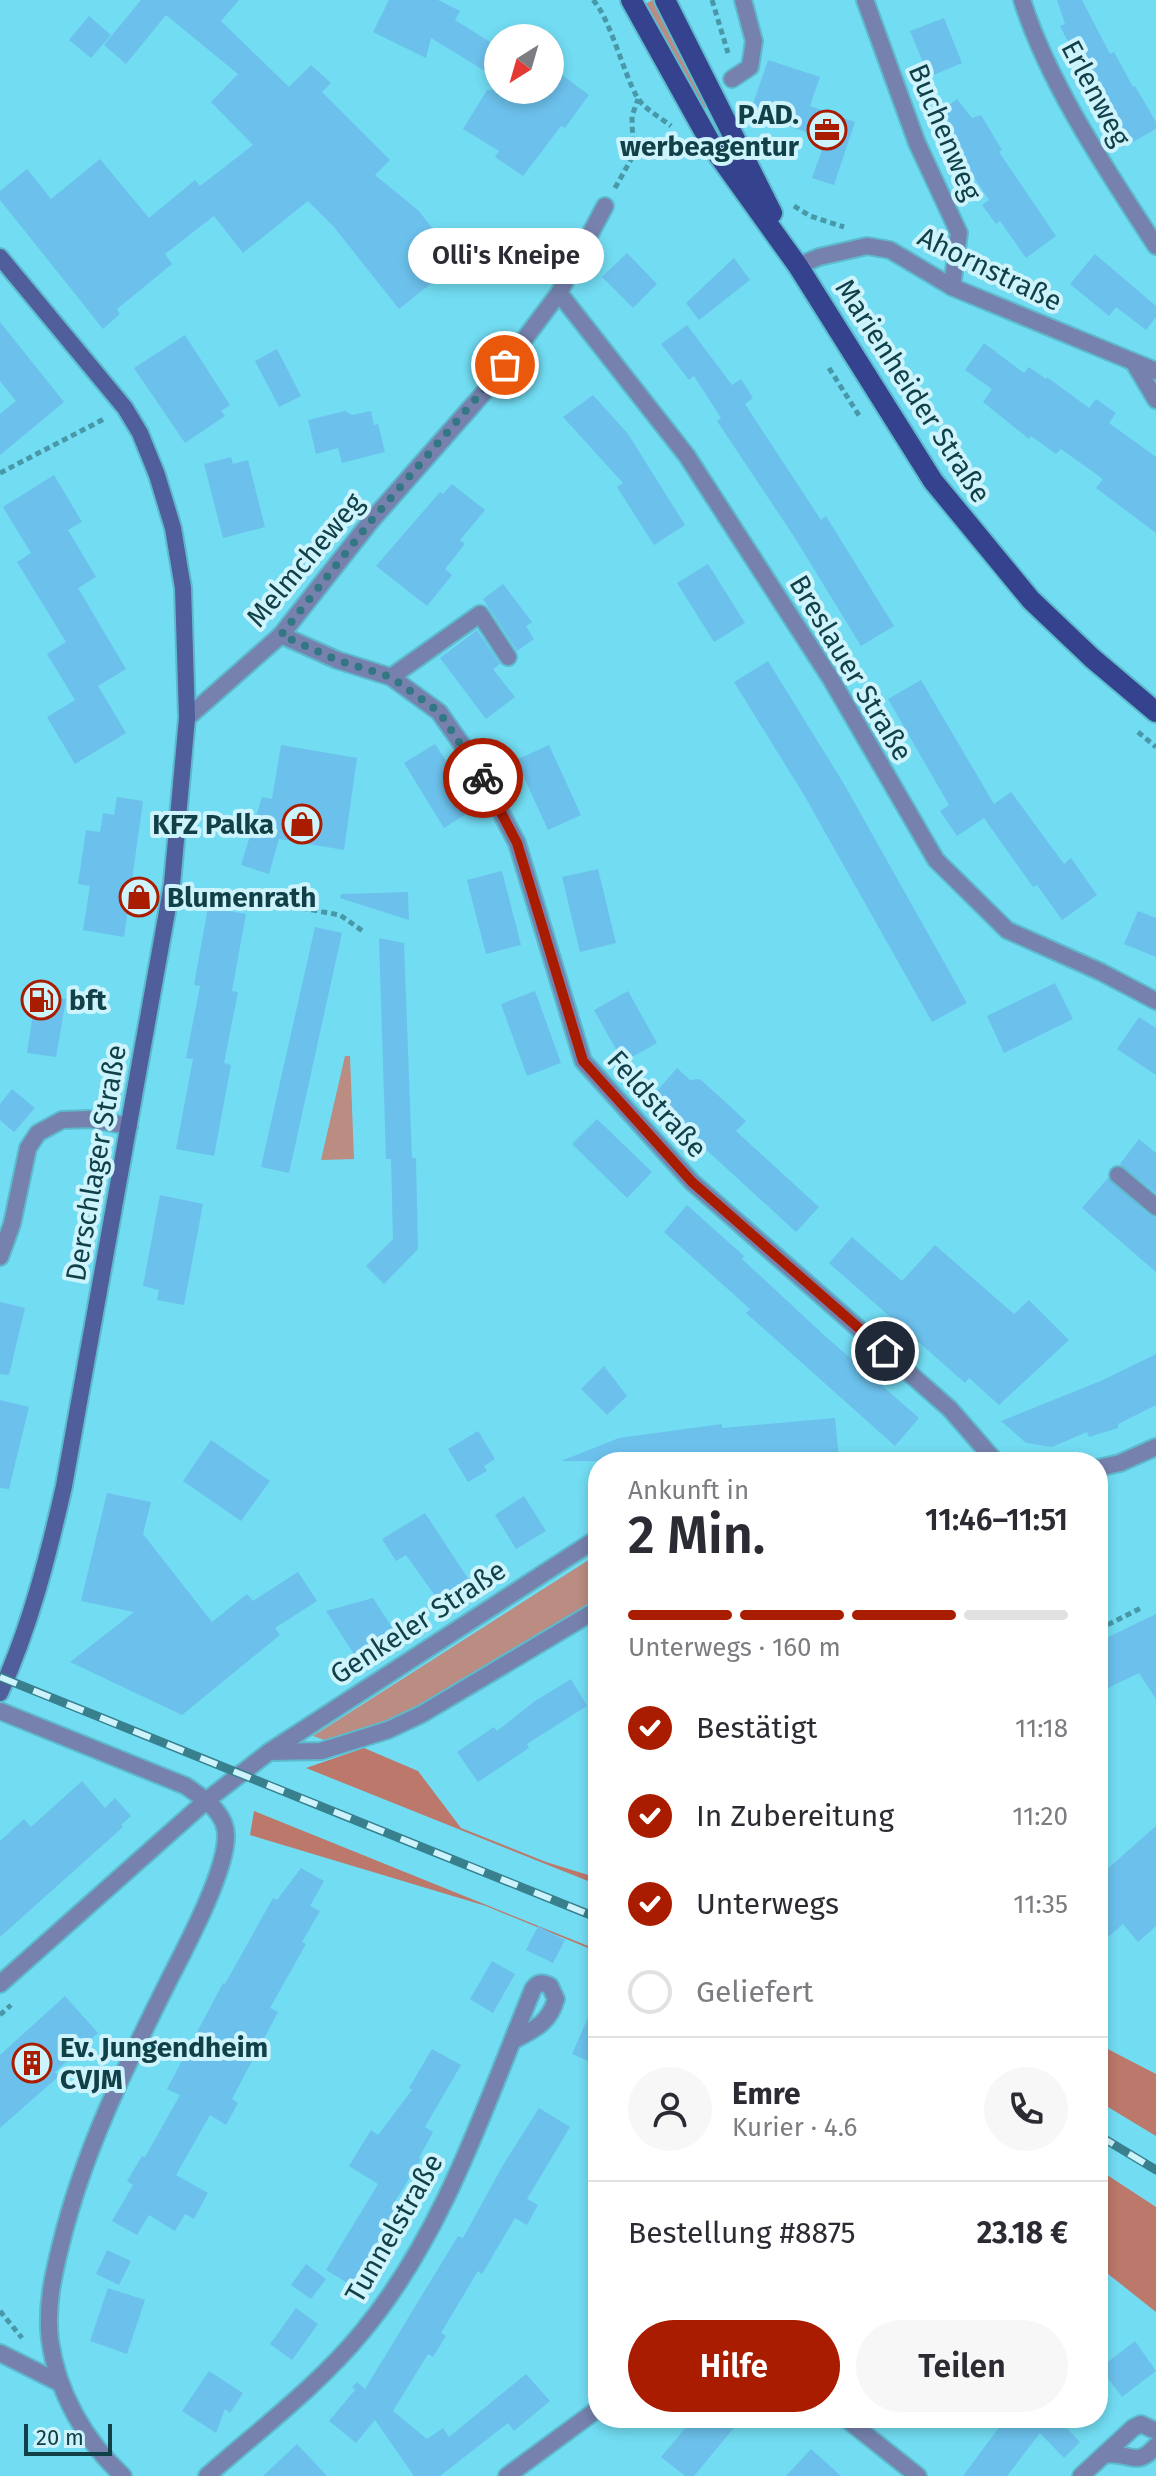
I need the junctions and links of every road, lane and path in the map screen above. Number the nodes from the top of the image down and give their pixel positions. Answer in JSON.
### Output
{"nodes":[{"id":1,"x":594,"y":0,"type":"edge"},
{"id":2,"x":631,"y":0,"type":"edge"},
{"id":3,"x":665,"y":0,"type":"edge"},
{"id":4,"x":743,"y":0,"type":"edge"},
{"id":5,"x":865,"y":0,"type":"edge"},
{"id":6,"x":1022,"y":0,"type":"edge"},
{"id":7,"x":732,"y":79,"type":"dead end"},
{"id":8,"x":605,"y":206,"type":"joint"},
{"id":9,"x":1156,"y":246,"type":"edge"},
{"id":10,"x":0,"y":257,"type":"edge"},
{"id":11,"x":798,"y":266,"type":"junction"},
{"id":12,"x":952,"y":287,"type":"junction"},
{"id":13,"x":559,"y":293,"type":"junction"},
{"id":14,"x":1134,"y":363,"type":"junction"},
{"id":15,"x":1156,"y":371,"type":"edge"},
{"id":16,"x":1156,"y":400,"type":"edge"},
{"id":17,"x":125,"y":408,"type":"junction"},
{"id":18,"x":0,"y":473,"type":"edge"},
{"id":19,"x":281,"y":635,"type":"junction"},
{"id":20,"x":508,"y":657,"type":"dead end"},
{"id":21,"x":391,"y":677,"type":"junction"},
{"id":22,"x":1156,"y":712,"type":"edge"},
{"id":23,"x":187,"y":718,"type":"junction"},
{"id":24,"x":213,"y":892,"type":"dead end"},
{"id":25,"x":364,"y":932,"type":"dead end"},
{"id":26,"x":1156,"y":1001,"type":"edge"},
{"id":27,"x":129,"y":1126,"type":"junction"},
{"id":28,"x":1118,"y":1175,"type":"dead end"},
{"id":29,"x":1156,"y":1207,"type":"edge"},
{"id":30,"x":0,"y":1257,"type":"edge"},
{"id":31,"x":1156,"y":1447,"type":"edge"},
{"id":32,"x":987,"y":1452,"type":"edge"},
{"id":33,"x":1108,"y":1466,"type":"edge"},
{"id":34,"x":588,"y":1545,"type":"edge"},
{"id":35,"x":1141,"y":1608,"type":"dead end"},
{"id":36,"x":588,"y":1615,"type":"edge"},
{"id":37,"x":1108,"y":1624,"type":"edge"},
{"id":38,"x":0,"y":1693,"type":"edge"},
{"id":39,"x":0,"y":1711,"type":"edge"},
{"id":40,"x":269,"y":1752,"type":"junction"},
{"id":41,"x":207,"y":1800,"type":"junction"},
{"id":42,"x":0,"y":1984,"type":"edge"},
{"id":43,"x":512,"y":2041,"type":"dead end"},
{"id":44,"x":0,"y":2353,"type":"edge"},
{"id":45,"x":60,"y":2383,"type":"junction"},
{"id":46,"x":588,"y":2416,"type":"edge"},
{"id":47,"x":858,"y":2428,"type":"edge"},
{"id":48,"x":1156,"y":2431,"type":"edge"},
{"id":49,"x":1156,"y":2446,"type":"edge"},
{"id":50,"x":1104,"y":2455,"type":"junction"},
{"id":51,"x":123,"y":2476,"type":"edge"},
{"id":52,"x":207,"y":2476,"type":"edge"},
{"id":53,"x":507,"y":2476,"type":"edge"},
{"id":54,"x":918,"y":2476,"type":"edge"},
{"id":55,"x":1081,"y":2476,"type":"edge"}],
"edges":[{"from":1,"to":8,"type":"path"},
{"from":2,"to":11,"type":"main road","name":"Marienheider Straße"},
{"from":3,"to":11,"type":"main road","name":"Marienheider Straße"},
{"from":4,"to":7,"type":"street"},
{"from":5,"to":12,"type":"street","name":"Buchenweg"},
{"from":6,"to":9,"type":"street","name":"Erlenweg"},
{"from":8,"to":13,"type":"street","name":"Melmcheweg"},
{"from":10,"to":17,"type":"main road","name":"Derschlager Straße"},
{"from":11,"to":12,"type":"street","name":"Ahornstraße"},
{"from":11,"to":22,"type":"main road","name":"Marienheider Straße"},
{"from":12,"to":14,"type":"street","name":"Ahornstraße"},
{"from":13,"to":19,"type":"street","name":"Melmcheweg"},
{"from":13,"to":26,"type":"street","name":"Breslauer Straße"},
{"from":14,"to":15,"type":"street","name":"Ahornstraße"},
{"from":14,"to":16,"type":"street"},
{"from":17,"to":18,"type":"path"},
{"from":17,"to":23,"type":"main road","name":"Derschlager Straße"},
{"from":19,"to":21,"type":"street","name":"Feldstraße"},
{"from":19,"to":23,"type":"street","name":"Melmcheweg"},
{"from":20,"to":21,"type":"street"},
{"from":21,"to":32,"type":"street","name":"Feldstraße"},
{"from":23,"to":27,"type":"main road","name":"Derschlager Straße"},
{"from":24,"to":25,"type":"path"},
{"from":27,"to":30,"type":"street"},
{"from":27,"to":38,"type":"main road","name":"Derschlager Straße"},
{"from":28,"to":29,"type":"street"},
{"from":31,"to":33,"type":"street"},
{"from":34,"to":40,"type":"street","name":"Genkeler Straße"},
{"from":35,"to":37,"type":"path"},
{"from":36,"to":40,"type":"street"},
{"from":39,"to":41,"type":"street"},
{"from":40,"to":41,"type":"street","name":"Genkeler Straße"},
{"from":41,"to":42,"type":"street","name":"Genkeler Straße"},
{"from":41,"to":45,"type":"street"},
{"from":43,"to":52,"type":"street","name":"Tunnelstraße"},
{"from":44,"to":45,"type":"street"},
{"from":45,"to":51,"type":"street"},
{"from":46,"to":53,"type":"street"},
{"from":47,"to":54,"type":"street"},
{"from":48,"to":50,"type":"street"},
{"from":49,"to":50,"type":"street"},
{"from":50,"to":55,"type":"street"}]}
